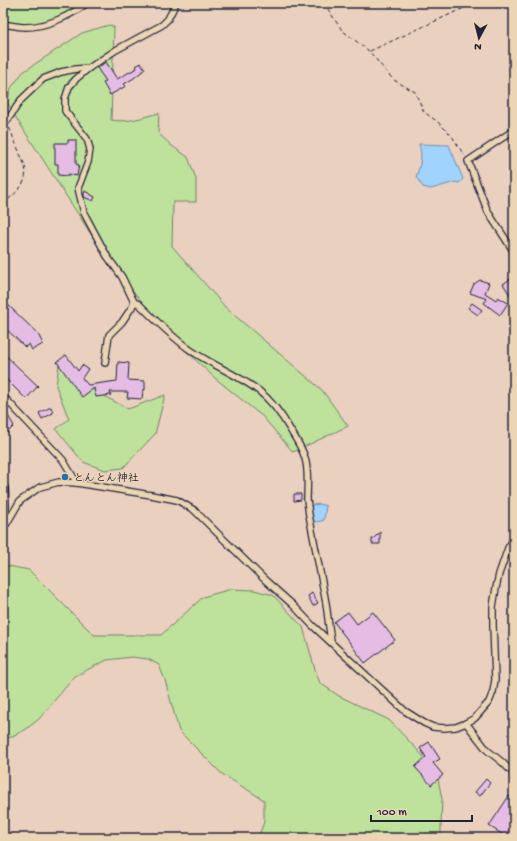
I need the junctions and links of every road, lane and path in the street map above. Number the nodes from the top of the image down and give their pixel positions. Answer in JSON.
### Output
{"nodes":[{"id":1,"x":87,"y":3,"type":"edge"},
{"id":2,"x":176,"y":3,"type":"edge"},
{"id":3,"x":324,"y":3,"type":"edge"},
{"id":4,"x":475,"y":3,"type":"edge"},
{"id":5,"x":3,"y":24,"type":"edge"},
{"id":6,"x":369,"y":51,"type":"junction"},
{"id":7,"x":89,"y":68,"type":"junction"},
{"id":8,"x":5,"y":122,"type":"edge"},
{"id":9,"x":514,"y":130,"type":"edge"},
{"id":10,"x":468,"y":160,"type":"junction"},
{"id":11,"x":3,"y":204,"type":"edge"},
{"id":12,"x":514,"y":252,"type":"edge"},
{"id":13,"x":134,"y":302,"type":"junction"},
{"id":14,"x":105,"y":363,"type":"dead end"},
{"id":15,"x":3,"y":396,"type":"edge"},
{"id":16,"x":77,"y":483,"type":"junction"},
{"id":17,"x":5,"y":488,"type":"dead end"},
{"id":18,"x":4,"y":525,"type":"edge"},
{"id":19,"x":514,"y":538,"type":"edge"},
{"id":20,"x":331,"y":642,"type":"junction"},
{"id":21,"x":466,"y":724,"type":"junction"},
{"id":22,"x":514,"y":774,"type":"edge"}],
"edges":[{"from":1,"to":5,"type":"street"},
{"from":2,"to":7,"type":"street"},
{"from":3,"to":6,"type":"path"},
{"from":4,"to":6,"type":"path"},
{"from":6,"to":10,"type":"path"},
{"from":7,"to":8,"type":"street"},
{"from":7,"to":13,"type":"street"},
{"from":8,"to":11,"type":"path"},
{"from":9,"to":10,"type":"street"},
{"from":10,"to":12,"type":"street"},
{"from":13,"to":14,"type":"street"},
{"from":13,"to":20,"type":"street"},
{"from":15,"to":16,"type":"street"},
{"from":16,"to":18,"type":"street"},
{"from":16,"to":20,"type":"street"},
{"from":17,"to":18,"type":"street"},
{"from":19,"to":21,"type":"street"},
{"from":20,"to":21,"type":"street"},
{"from":21,"to":22,"type":"street"}]}
